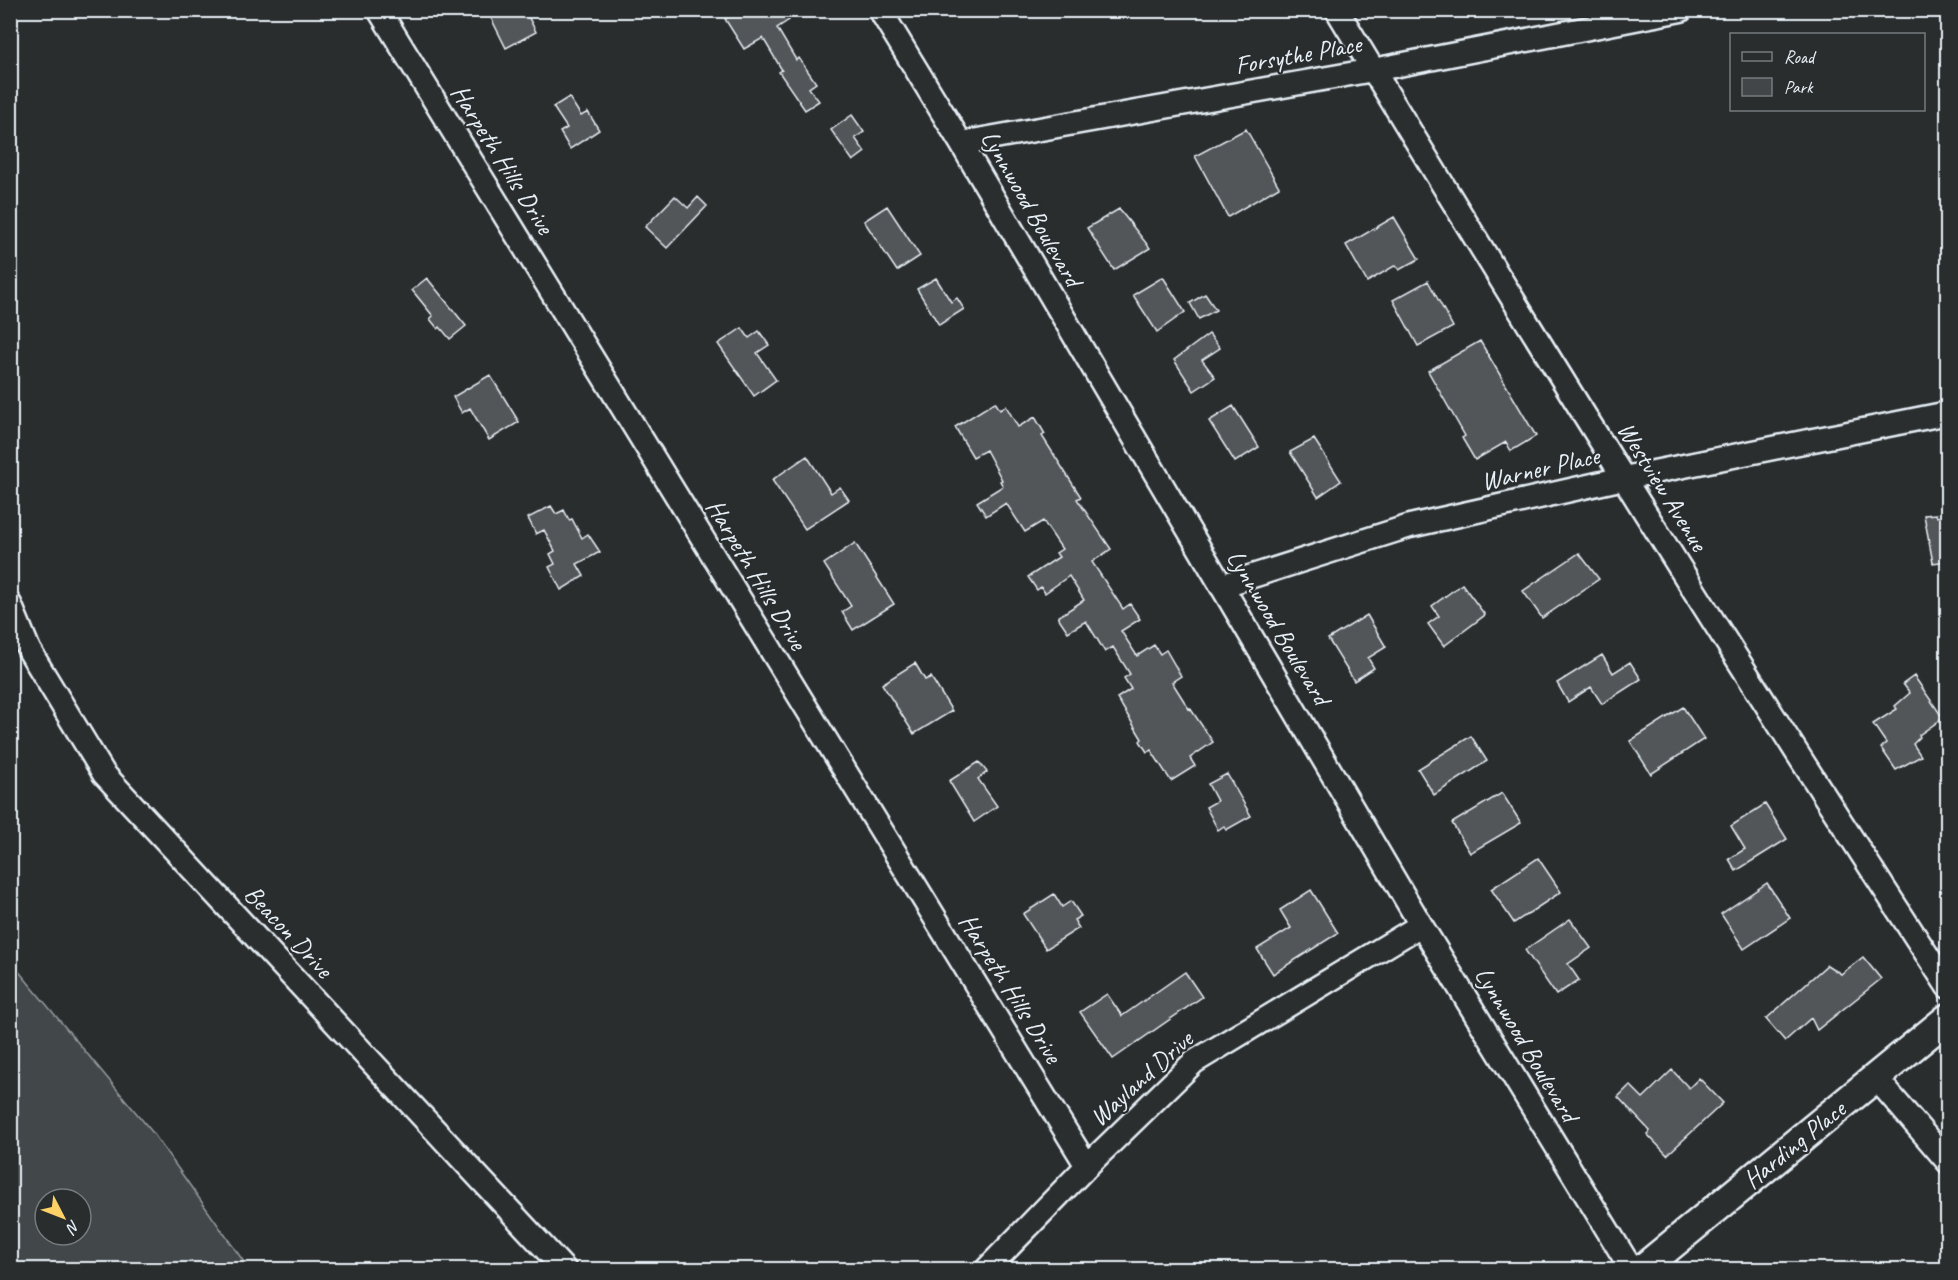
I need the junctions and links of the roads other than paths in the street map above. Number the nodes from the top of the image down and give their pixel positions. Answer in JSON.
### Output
{"nodes":[{"id":1,"x":379,"y":10,"type":"edge"},
{"id":2,"x":880,"y":10,"type":"edge"},
{"id":3,"x":1337,"y":10,"type":"edge"},
{"id":4,"x":1681,"y":10,"type":"edge"},
{"id":5,"x":1373,"y":70,"type":"junction"},
{"id":6,"x":961,"y":143,"type":"junction"},
{"id":7,"x":1947,"y":413,"type":"edge"},
{"id":8,"x":1624,"y":478,"type":"junction"},
{"id":9,"x":1221,"y":586,"type":"junction"},
{"id":10,"x":10,"y":604,"type":"edge"},
{"id":11,"x":1421,"y":925,"type":"junction"},
{"id":12,"x":1947,"y":987,"type":"edge"},
{"id":13,"x":1947,"y":1018,"type":"edge"},
{"id":14,"x":1876,"y":1078,"type":"junction"},
{"id":15,"x":1947,"y":1162,"type":"edge"},
{"id":16,"x":1087,"y":1166,"type":"junction"},
{"id":17,"x":566,"y":1269,"type":"edge"},
{"id":18,"x":986,"y":1269,"type":"edge"},
{"id":19,"x":1632,"y":1269,"type":"edge"},
{"id":20,"x":1641,"y":1269,"type":"edge"}],
"edges":[{"from":1,"to":16,"type":"street","name":"Harpeth Hills Drive"},
{"from":2,"to":6,"type":"street","name":"Lynnwood Boulevard"},
{"from":3,"to":5,"type":"street","name":"Westview Avenue"},
{"from":4,"to":5,"type":"street","name":"Forsythe Place"},
{"from":5,"to":6,"type":"street","name":"Forsythe Place"},
{"from":5,"to":8,"type":"street","name":"Westview Avenue"},
{"from":6,"to":9,"type":"street","name":"Lynnwood Boulevard"},
{"from":7,"to":8,"type":"street","name":"Warner Place"},
{"from":8,"to":9,"type":"street","name":"Warner Place"},
{"from":8,"to":12,"type":"street","name":"Westview Avenue"},
{"from":9,"to":11,"type":"street","name":"Lynnwood Boulevard"},
{"from":10,"to":17,"type":"street","name":"Beacon Drive"},
{"from":11,"to":16,"type":"street","name":"Wayland Drive"},
{"from":11,"to":19,"type":"street","name":"Lynnwood Boulevard"},
{"from":13,"to":14,"type":"main road","name":"Harding Place"},
{"from":14,"to":15,"type":"street"},
{"from":14,"to":20,"type":"main road","name":"Harding Place"},
{"from":16,"to":18,"type":"street","name":"Wayland Drive"}]}
